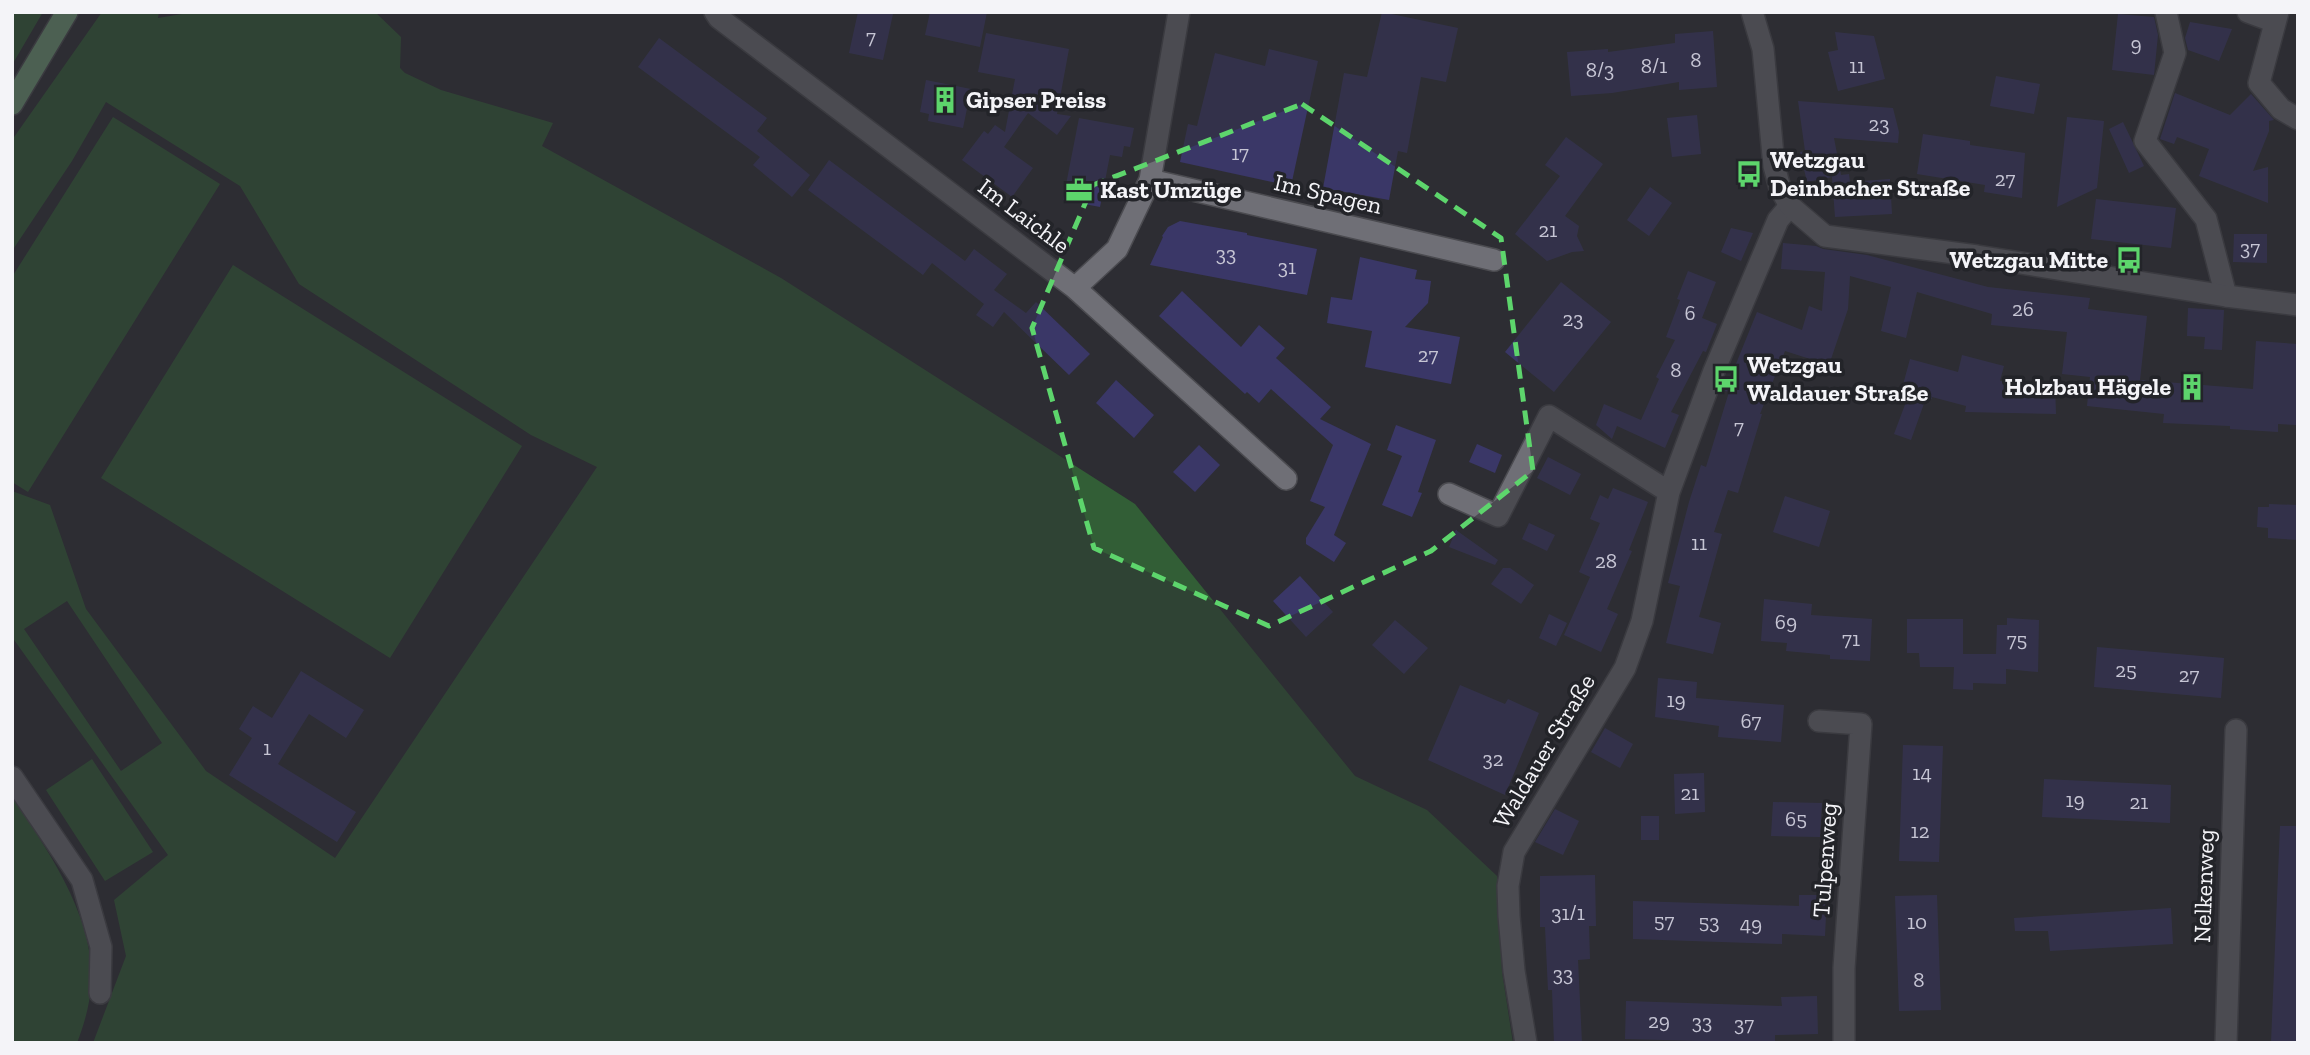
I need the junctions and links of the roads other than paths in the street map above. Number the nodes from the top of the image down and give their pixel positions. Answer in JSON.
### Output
{"nodes":[{"id":1,"x":67,"y":12,"type":"edge"},
{"id":2,"x":715,"y":12,"type":"edge"},
{"id":3,"x":1179,"y":12,"type":"edge"},
{"id":4,"x":1752,"y":12,"type":"edge"},
{"id":5,"x":2166,"y":12,"type":"edge"},
{"id":6,"x":2248,"y":12,"type":"edge"},
{"id":7,"x":2277,"y":17,"type":"edge"},
{"id":8,"x":12,"y":104,"type":"edge"},
{"id":9,"x":2298,"y":119,"type":"edge"},
{"id":10,"x":1150,"y":180,"type":"junction"},
{"id":11,"x":1790,"y":206,"type":"junction"},
{"id":12,"x":1494,"y":260,"type":"dead end"},
{"id":13,"x":1075,"y":288,"type":"junction"},
{"id":14,"x":2227,"y":296,"type":"junction"},
{"id":15,"x":2298,"y":305,"type":"edge"},
{"id":16,"x":1286,"y":479,"type":"dead end"},
{"id":17,"x":1669,"y":492,"type":"junction"},
{"id":18,"x":1449,"y":494,"type":"dead end"},
{"id":19,"x":1819,"y":721,"type":"dead end"},
{"id":20,"x":2236,"y":730,"type":"dead end"},
{"id":21,"x":12,"y":777,"type":"edge"},
{"id":22,"x":100,"y":993,"type":"dead end"},
{"id":23,"x":1526,"y":1043,"type":"edge"},
{"id":24,"x":1844,"y":1043,"type":"edge"},
{"id":25,"x":2226,"y":1043,"type":"edge"}],
"edges":[{"from":1,"to":8,"type":"main road"},
{"from":2,"to":13,"type":"street","name":"Im Laichle"},
{"from":3,"to":10,"type":"street"},
{"from":4,"to":11,"type":"street"},
{"from":5,"to":14,"type":"street"},
{"from":6,"to":7,"type":"street"},
{"from":7,"to":9,"type":"street"},
{"from":10,"to":12,"type":"street","name":"Im Spagen"},
{"from":10,"to":13,"type":"street"},
{"from":11,"to":14,"type":"street"},
{"from":11,"to":17,"type":"street","name":"Waldauer Straße"},
{"from":13,"to":16,"type":"street","name":"Im Laichle"},
{"from":14,"to":15,"type":"street"},
{"from":17,"to":18,"type":"street"},
{"from":17,"to":23,"type":"street","name":"Waldauer Straße"},
{"from":19,"to":24,"type":"street","name":"Tulpenweg"},
{"from":20,"to":25,"type":"street","name":"Nelkenweg"},
{"from":21,"to":22,"type":"street"}]}
